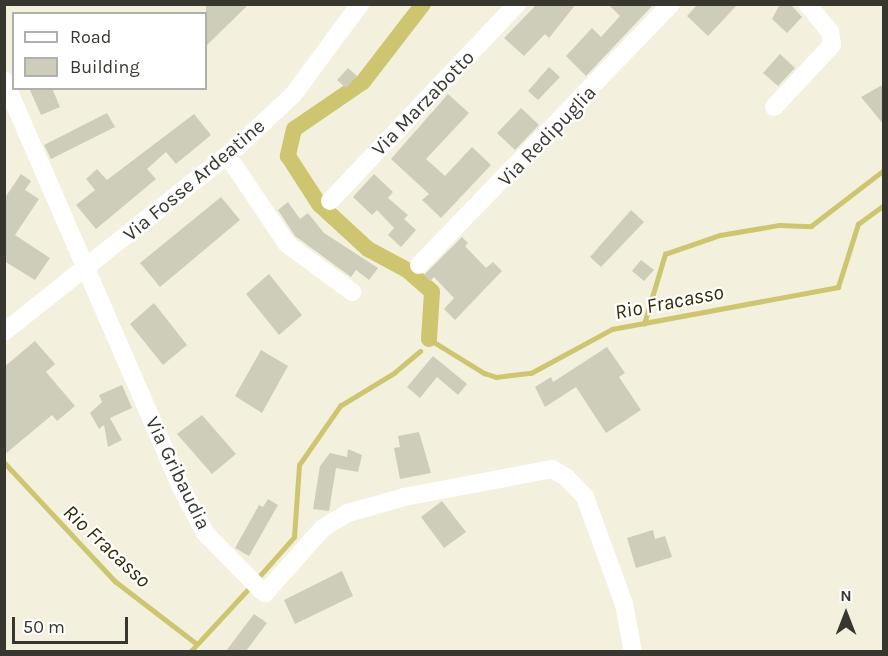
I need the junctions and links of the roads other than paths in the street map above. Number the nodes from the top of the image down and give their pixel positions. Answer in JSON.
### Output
{"nodes":[{"id":1,"x":360,"y":4,"type":"edge"},
{"id":2,"x":517,"y":4,"type":"edge"},
{"id":3,"x":671,"y":4,"type":"edge"},
{"id":4,"x":807,"y":4,"type":"edge"},
{"id":5,"x":4,"y":80,"type":"edge"},
{"id":6,"x":774,"y":107,"type":"dead end"},
{"id":7,"x":227,"y":155,"type":"junction"},
{"id":8,"x":330,"y":201,"type":"dead end"},
{"id":9,"x":419,"y":265,"type":"dead end"},
{"id":10,"x":86,"y":270,"type":"junction"},
{"id":11,"x":352,"y":292,"type":"dead end"},
{"id":12,"x":4,"y":332,"type":"edge"},
{"id":13,"x":633,"y":651,"type":"edge"}],
"edges":[{"from":1,"to":7,"type":"street","name":"Via Fosse Ardeatine"},
{"from":2,"to":8,"type":"street","name":"Via Marzabotto"},
{"from":3,"to":9,"type":"street","name":"Via Redipuglia"},
{"from":4,"to":6,"type":"street"},
{"from":5,"to":10,"type":"street","name":"Via Gribaudia"},
{"from":7,"to":10,"type":"street","name":"Via Fosse Ardeatine"},
{"from":7,"to":11,"type":"street"},
{"from":10,"to":12,"type":"street","name":"Via Fosse Ardeatine"},
{"from":10,"to":13,"type":"street","name":"Via Gribaudia"}]}
